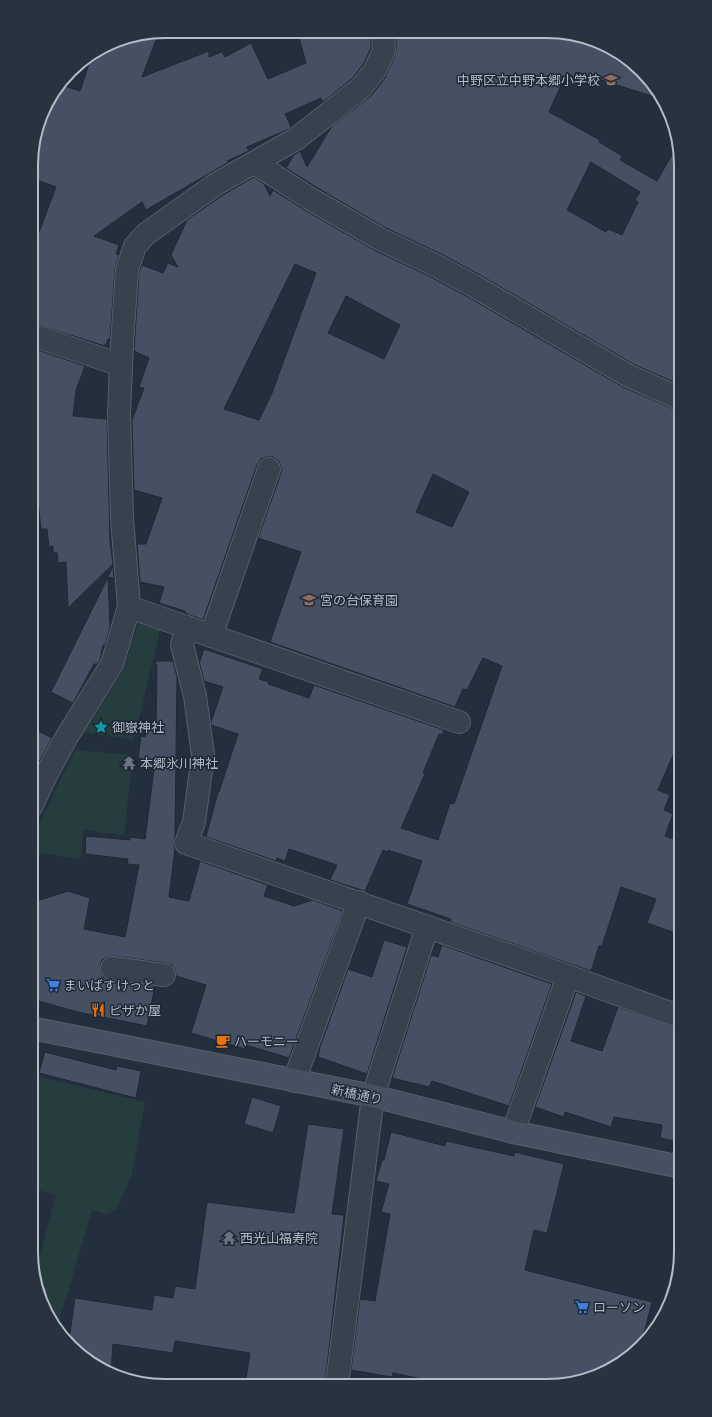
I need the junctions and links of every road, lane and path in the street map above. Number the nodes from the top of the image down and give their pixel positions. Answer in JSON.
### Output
{"nodes":[{"id":1,"x":383,"y":38,"type":"edge"},
{"id":2,"x":255,"y":163,"type":"junction"},
{"id":3,"x":38,"y":337,"type":"edge"},
{"id":4,"x":121,"y":365,"type":"junction"},
{"id":5,"x":674,"y":396,"type":"edge"},
{"id":6,"x":269,"y":469,"type":"dead end"},
{"id":7,"x":129,"y":607,"type":"junction"},
{"id":8,"x":187,"y":627,"type":"junction"},
{"id":9,"x":211,"y":636,"type":"junction"},
{"id":10,"x":459,"y":722,"type":"dead end"},
{"id":11,"x":38,"y":793,"type":"edge"},
{"id":12,"x":359,"y":902,"type":"junction"},
{"id":13,"x":427,"y":927,"type":"junction"},
{"id":14,"x":112,"y":968,"type":"dead end"},
{"id":15,"x":164,"y":975,"type":"dead end"},
{"id":16,"x":568,"y":976,"type":"junction"},
{"id":17,"x":674,"y":1014,"type":"edge"},
{"id":18,"x":38,"y":1029,"type":"edge"},
{"id":19,"x":294,"y":1081,"type":"junction"},
{"id":20,"x":373,"y":1096,"type":"junction"},
{"id":21,"x":513,"y":1132,"type":"junction"},
{"id":22,"x":674,"y":1166,"type":"edge"},
{"id":23,"x":338,"y":1379,"type":"edge"}],
"edges":[{"from":1,"to":2,"type":"street"},
{"from":2,"to":4,"type":"street"},
{"from":2,"to":5,"type":"street"},
{"from":3,"to":4,"type":"street"},
{"from":4,"to":7,"type":"street"},
{"from":6,"to":9,"type":"street"},
{"from":7,"to":8,"type":"street"},
{"from":7,"to":11,"type":"street"},
{"from":8,"to":9,"type":"street"},
{"from":8,"to":12,"type":"street"},
{"from":9,"to":10,"type":"street"},
{"from":12,"to":13,"type":"street"},
{"from":12,"to":19,"type":"street"},
{"from":13,"to":16,"type":"street"},
{"from":13,"to":20,"type":"street"},
{"from":14,"to":15,"type":"street"},
{"from":16,"to":17,"type":"street"},
{"from":16,"to":21,"type":"street"},
{"from":18,"to":19,"type":"street","name":"新橋通り"},
{"from":19,"to":20,"type":"street","name":"新橋通り"},
{"from":20,"to":21,"type":"street","name":"新橋通り"},
{"from":20,"to":23,"type":"street"},
{"from":21,"to":22,"type":"street","name":"新橋通り"}]}
